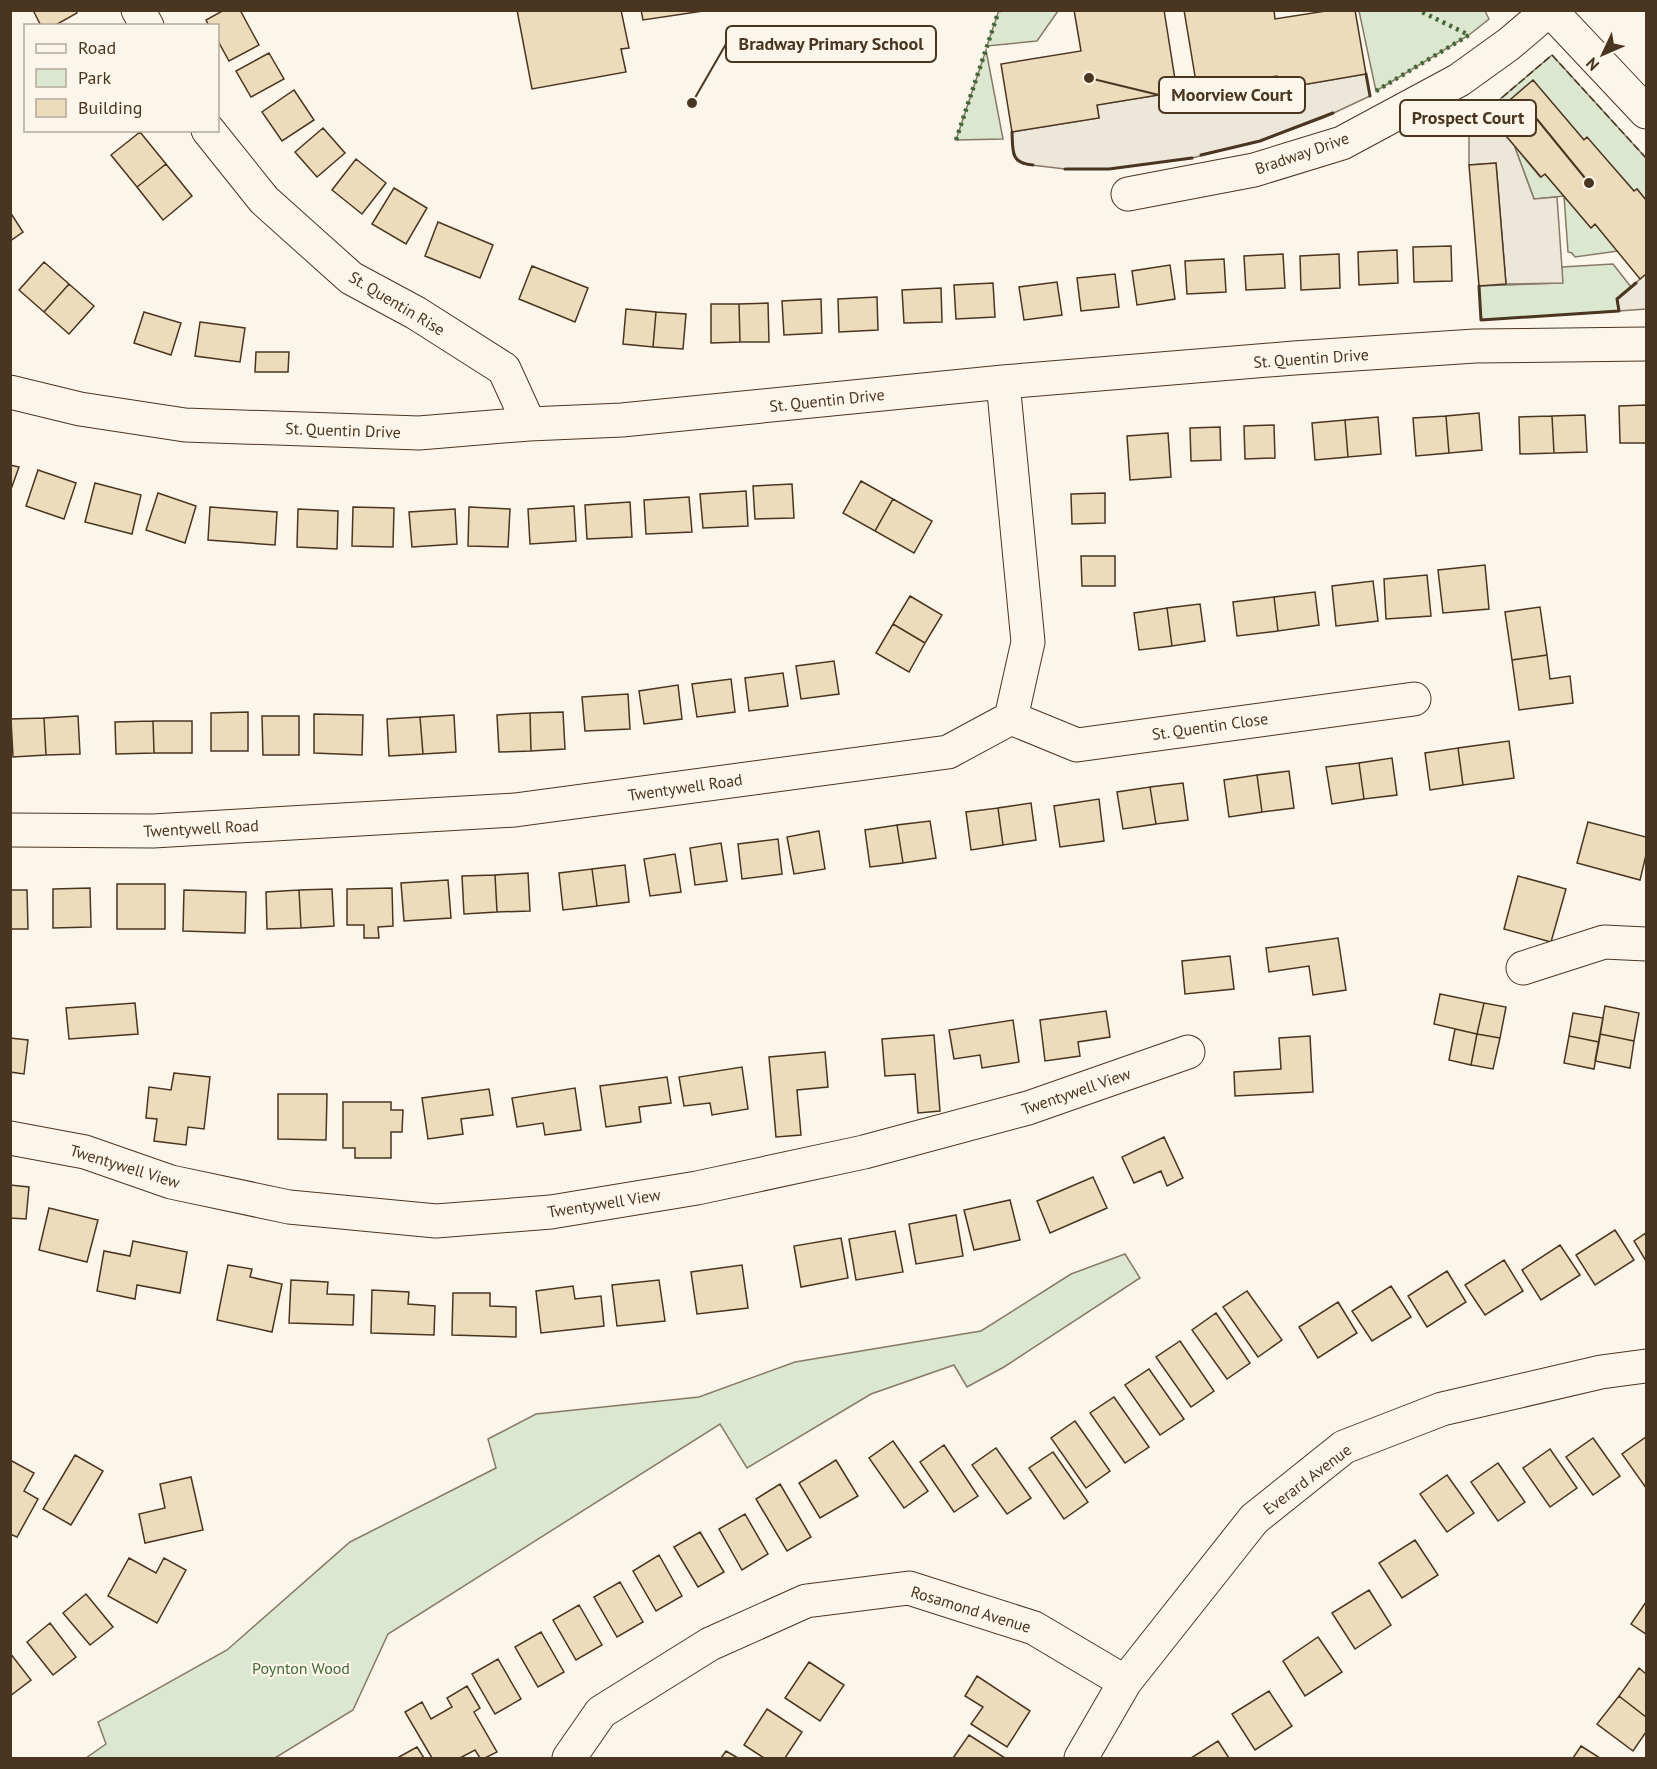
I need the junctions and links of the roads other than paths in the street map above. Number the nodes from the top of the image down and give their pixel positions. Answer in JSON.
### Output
{"nodes":[{"id":1,"x":138,"y":10,"type":"edge"},
{"id":2,"x":1550,"y":10,"type":"edge"},
{"id":3,"x":146,"y":24,"type":"edge"},
{"id":4,"x":1647,"y":112,"type":"edge"},
{"id":5,"x":210,"y":132,"type":"edge"},
{"id":6,"x":1128,"y":194,"type":"dead end"},
{"id":7,"x":1647,"y":344,"type":"edge"},
{"id":8,"x":1003,"y":382,"type":"junction"},
{"id":9,"x":10,"y":392,"type":"edge"},
{"id":10,"x":529,"y":424,"type":"junction"},
{"id":11,"x":1414,"y":699,"type":"dead end"},
{"id":12,"x":1011,"y":718,"type":"junction"},
{"id":13,"x":10,"y":830,"type":"edge"},
{"id":14,"x":1647,"y":944,"type":"edge"},
{"id":15,"x":1523,"y":968,"type":"dead end"},
{"id":16,"x":1188,"y":1052,"type":"dead end"},
{"id":17,"x":10,"y":1138,"type":"edge"},
{"id":18,"x":1647,"y":1366,"type":"edge"},
{"id":19,"x":1125,"y":1682,"type":"junction"},
{"id":20,"x":569,"y":1758,"type":"edge"},
{"id":21,"x":1081,"y":1758,"type":"edge"}],
"edges":[{"from":1,"to":3,"type":"street"},
{"from":2,"to":4,"type":"street"},
{"from":2,"to":6,"type":"street","name":"Bradway Drive"},
{"from":5,"to":10,"type":"street","name":"St. Quentin Rise"},
{"from":7,"to":8,"type":"street","name":"St. Quentin Drive"},
{"from":8,"to":10,"type":"street","name":"St. Quentin Drive"},
{"from":8,"to":12,"type":"street"},
{"from":9,"to":10,"type":"street","name":"St. Quentin Drive"},
{"from":11,"to":12,"type":"street","name":"St. Quentin Close"},
{"from":12,"to":13,"type":"street","name":"Twentywell Road"},
{"from":14,"to":15,"type":"street"},
{"from":16,"to":17,"type":"street","name":"Twentywell View"},
{"from":18,"to":19,"type":"street","name":"Everard Avenue"},
{"from":19,"to":20,"type":"street","name":"Rosamond Avenue"},
{"from":19,"to":21,"type":"street","name":"Everard Avenue"}]}
